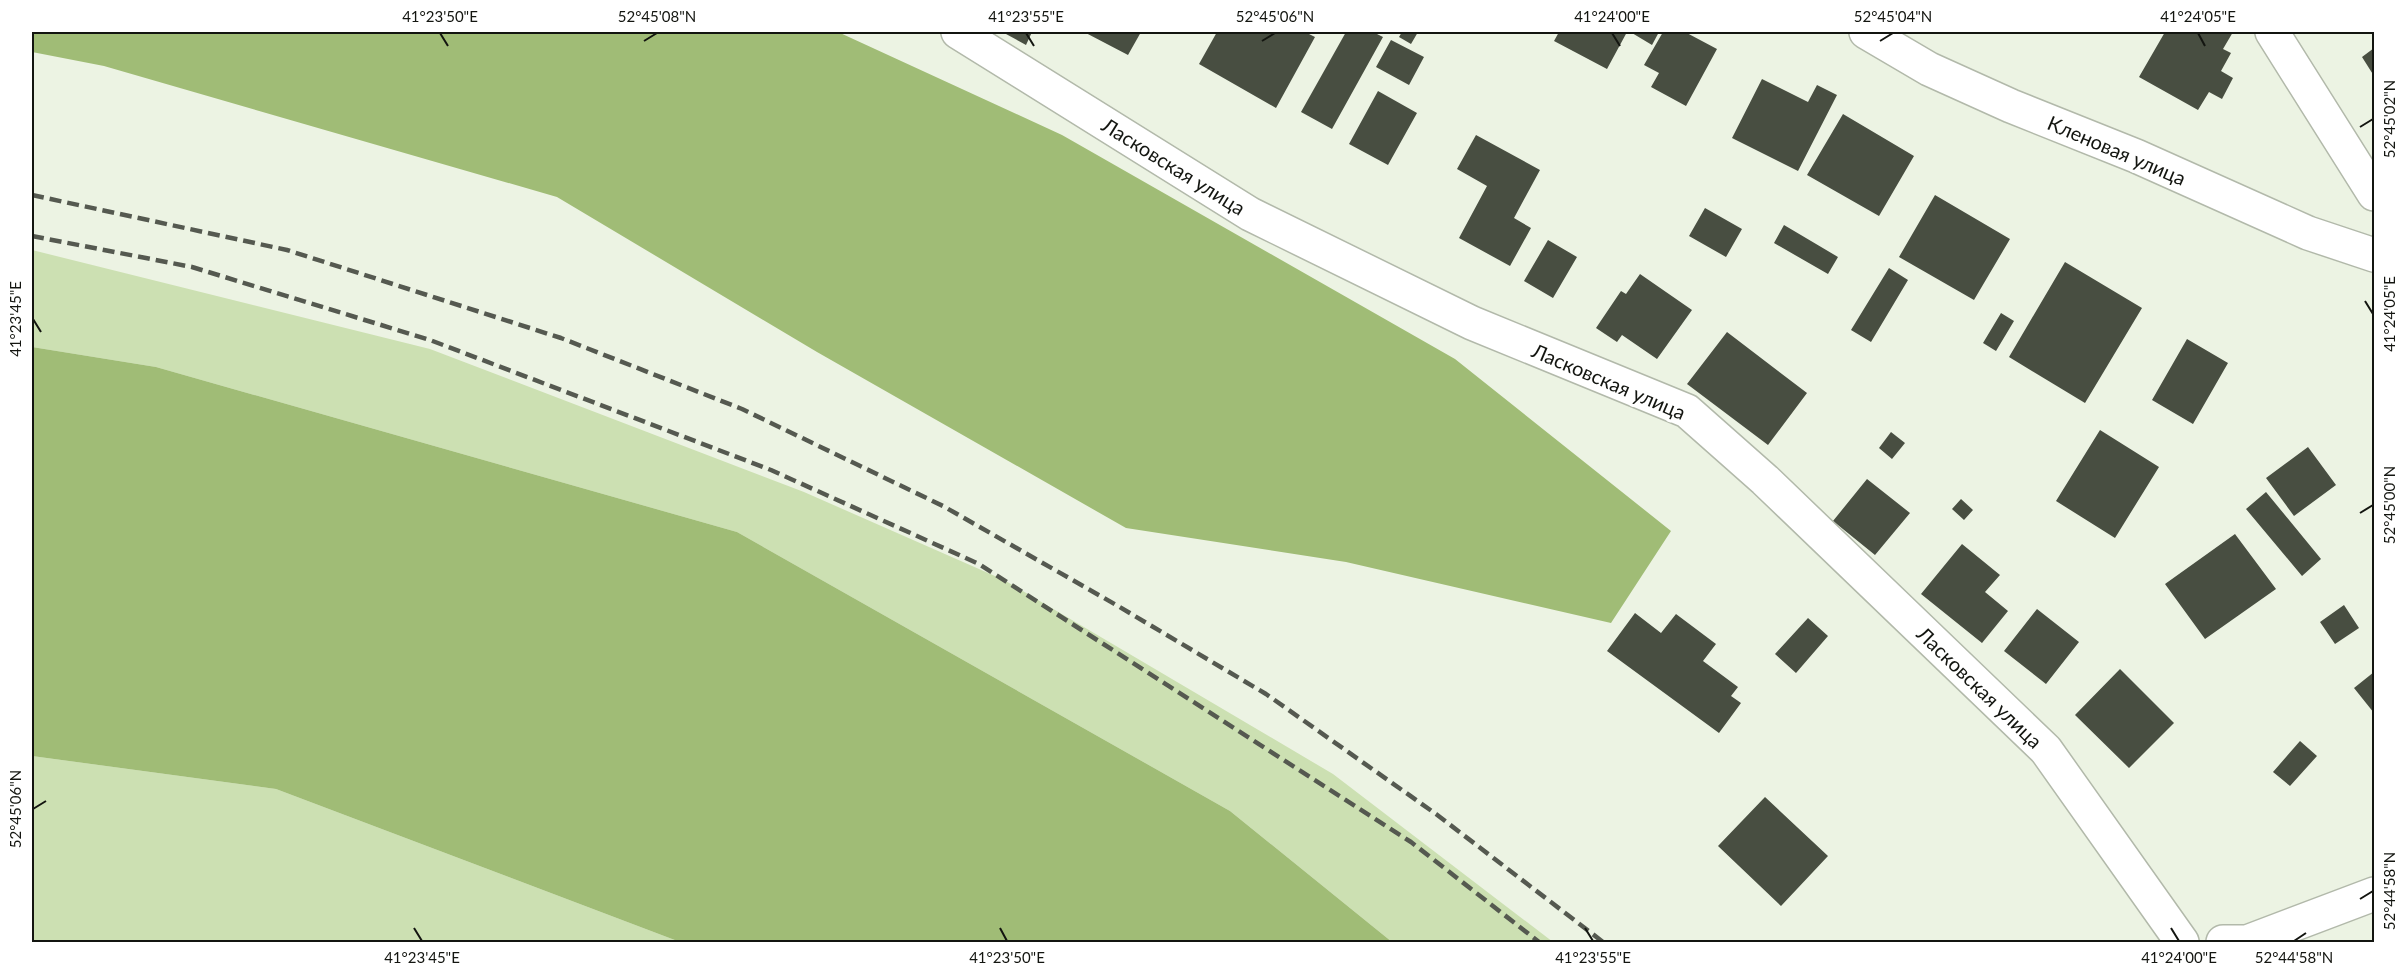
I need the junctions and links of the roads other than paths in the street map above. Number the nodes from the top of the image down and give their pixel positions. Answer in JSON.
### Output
{"nodes":[{"id":1,"x":958,"y":32,"type":"edge"},
{"id":2,"x":1866,"y":32,"type":"edge"},
{"id":3,"x":2272,"y":32,"type":"edge"},
{"id":4,"x":2374,"y":194,"type":"edge"},
{"id":5,"x":2374,"y":255,"type":"edge"},
{"id":6,"x":2374,"y":894,"type":"edge"},
{"id":7,"x":2182,"y":942,"type":"edge"},
{"id":8,"x":2223,"y":942,"type":"edge"}],
"edges":[{"from":1,"to":7,"type":"street","name":"Ласковская улица"},
{"from":2,"to":5,"type":"street","name":"Кленовая улица"},
{"from":3,"to":4,"type":"street"},
{"from":6,"to":8,"type":"street"}]}
